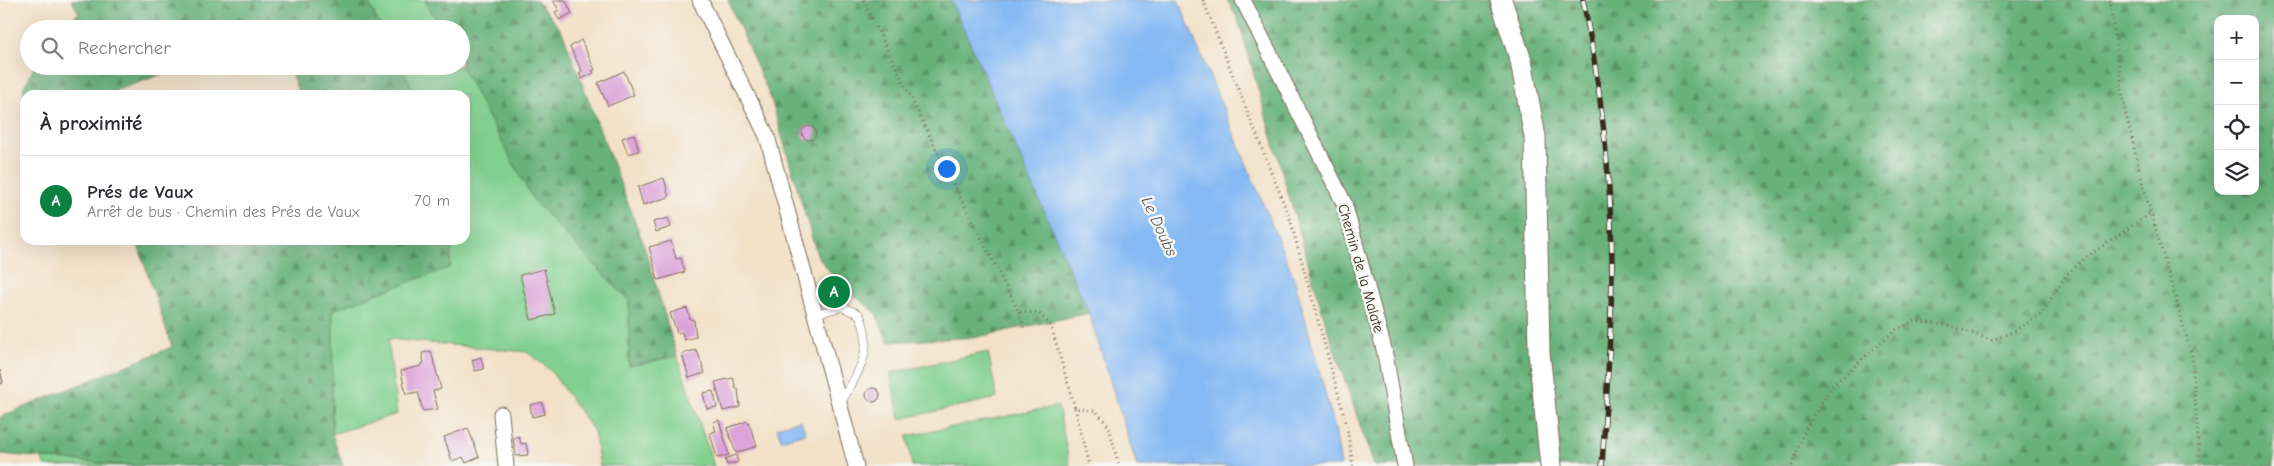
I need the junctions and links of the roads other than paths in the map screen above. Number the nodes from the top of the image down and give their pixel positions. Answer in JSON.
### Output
{"nodes":[{"id":1,"x":700,"y":0,"type":"edge"},
{"id":2,"x":1243,"y":0,"type":"edge"},
{"id":3,"x":1501,"y":0,"type":"edge"},
{"id":4,"x":815,"y":314,"type":"junction"},
{"id":5,"x":839,"y":406,"type":"junction"},
{"id":6,"x":501,"y":414,"type":"dead end"},
{"id":7,"x":506,"y":466,"type":"edge"},
{"id":8,"x":856,"y":466,"type":"edge"},
{"id":9,"x":1405,"y":466,"type":"edge"},
{"id":10,"x":1551,"y":466,"type":"edge"}],
"edges":[{"from":1,"to":4,"type":"street"},
{"from":2,"to":9,"type":"street","name":"Chemin de la Malate"},
{"from":3,"to":10,"type":"main road"},
{"from":4,"to":5,"type":"street"},
{"from":4,"to":5,"type":"lane"},
{"from":5,"to":8,"type":"street"},
{"from":6,"to":7,"type":"street"}]}
